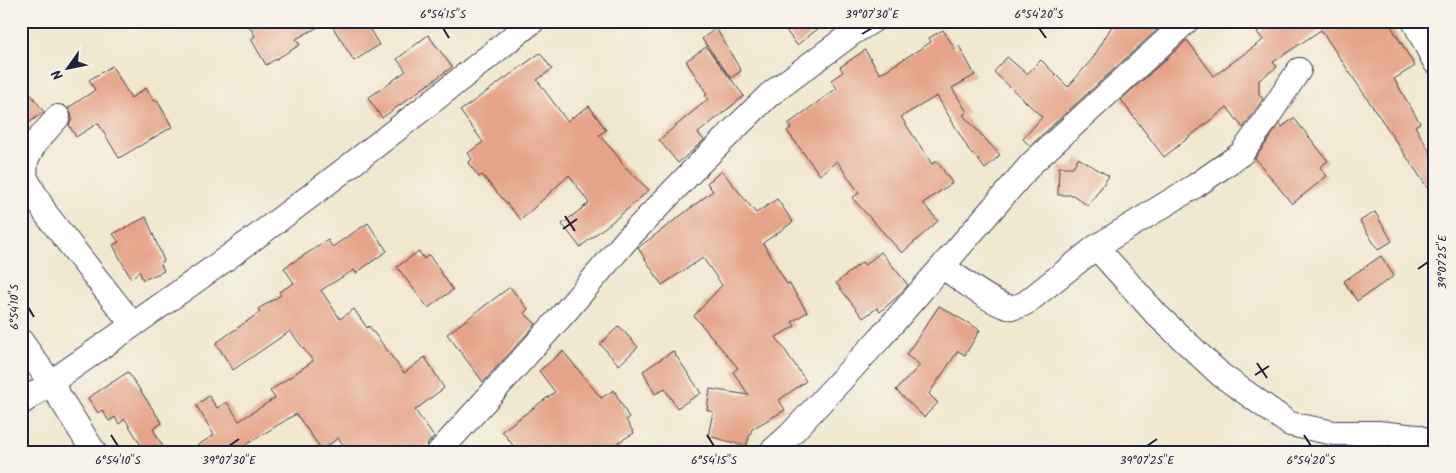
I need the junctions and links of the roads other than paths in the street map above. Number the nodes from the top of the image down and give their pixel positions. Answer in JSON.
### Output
{"nodes":[{"id":1,"x":533,"y":21,"type":"edge"},
{"id":2,"x":872,"y":21,"type":"edge"},
{"id":3,"x":1414,"y":21,"type":"edge"},
{"id":4,"x":1180,"y":23,"type":"edge"},
{"id":5,"x":1435,"y":62,"type":"edge"},
{"id":6,"x":1299,"y":70,"type":"dead end"},
{"id":7,"x":58,"y":117,"type":"dead end"},
{"id":8,"x":1096,"y":247,"type":"junction"},
{"id":9,"x":943,"y":267,"type":"junction"},
{"id":10,"x":133,"y":325,"type":"junction"},
{"id":11,"x":21,"y":341,"type":"edge"},
{"id":12,"x":50,"y":382,"type":"junction"},
{"id":13,"x":21,"y":403,"type":"edge"},
{"id":14,"x":1435,"y":445,"type":"edge"},
{"id":15,"x":94,"y":452,"type":"edge"},
{"id":16,"x":439,"y":452,"type":"edge"},
{"id":17,"x":771,"y":452,"type":"edge"}],
"edges":[{"from":1,"to":10,"type":"street"},
{"from":2,"to":16,"type":"street"},
{"from":3,"to":5,"type":"street"},
{"from":4,"to":9,"type":"street"},
{"from":6,"to":8,"type":"street"},
{"from":7,"to":10,"type":"street"},
{"from":8,"to":9,"type":"street"},
{"from":8,"to":14,"type":"street"},
{"from":9,"to":17,"type":"street"},
{"from":10,"to":12,"type":"street"},
{"from":11,"to":12,"type":"street"},
{"from":12,"to":13,"type":"street"},
{"from":12,"to":15,"type":"street"}]}
